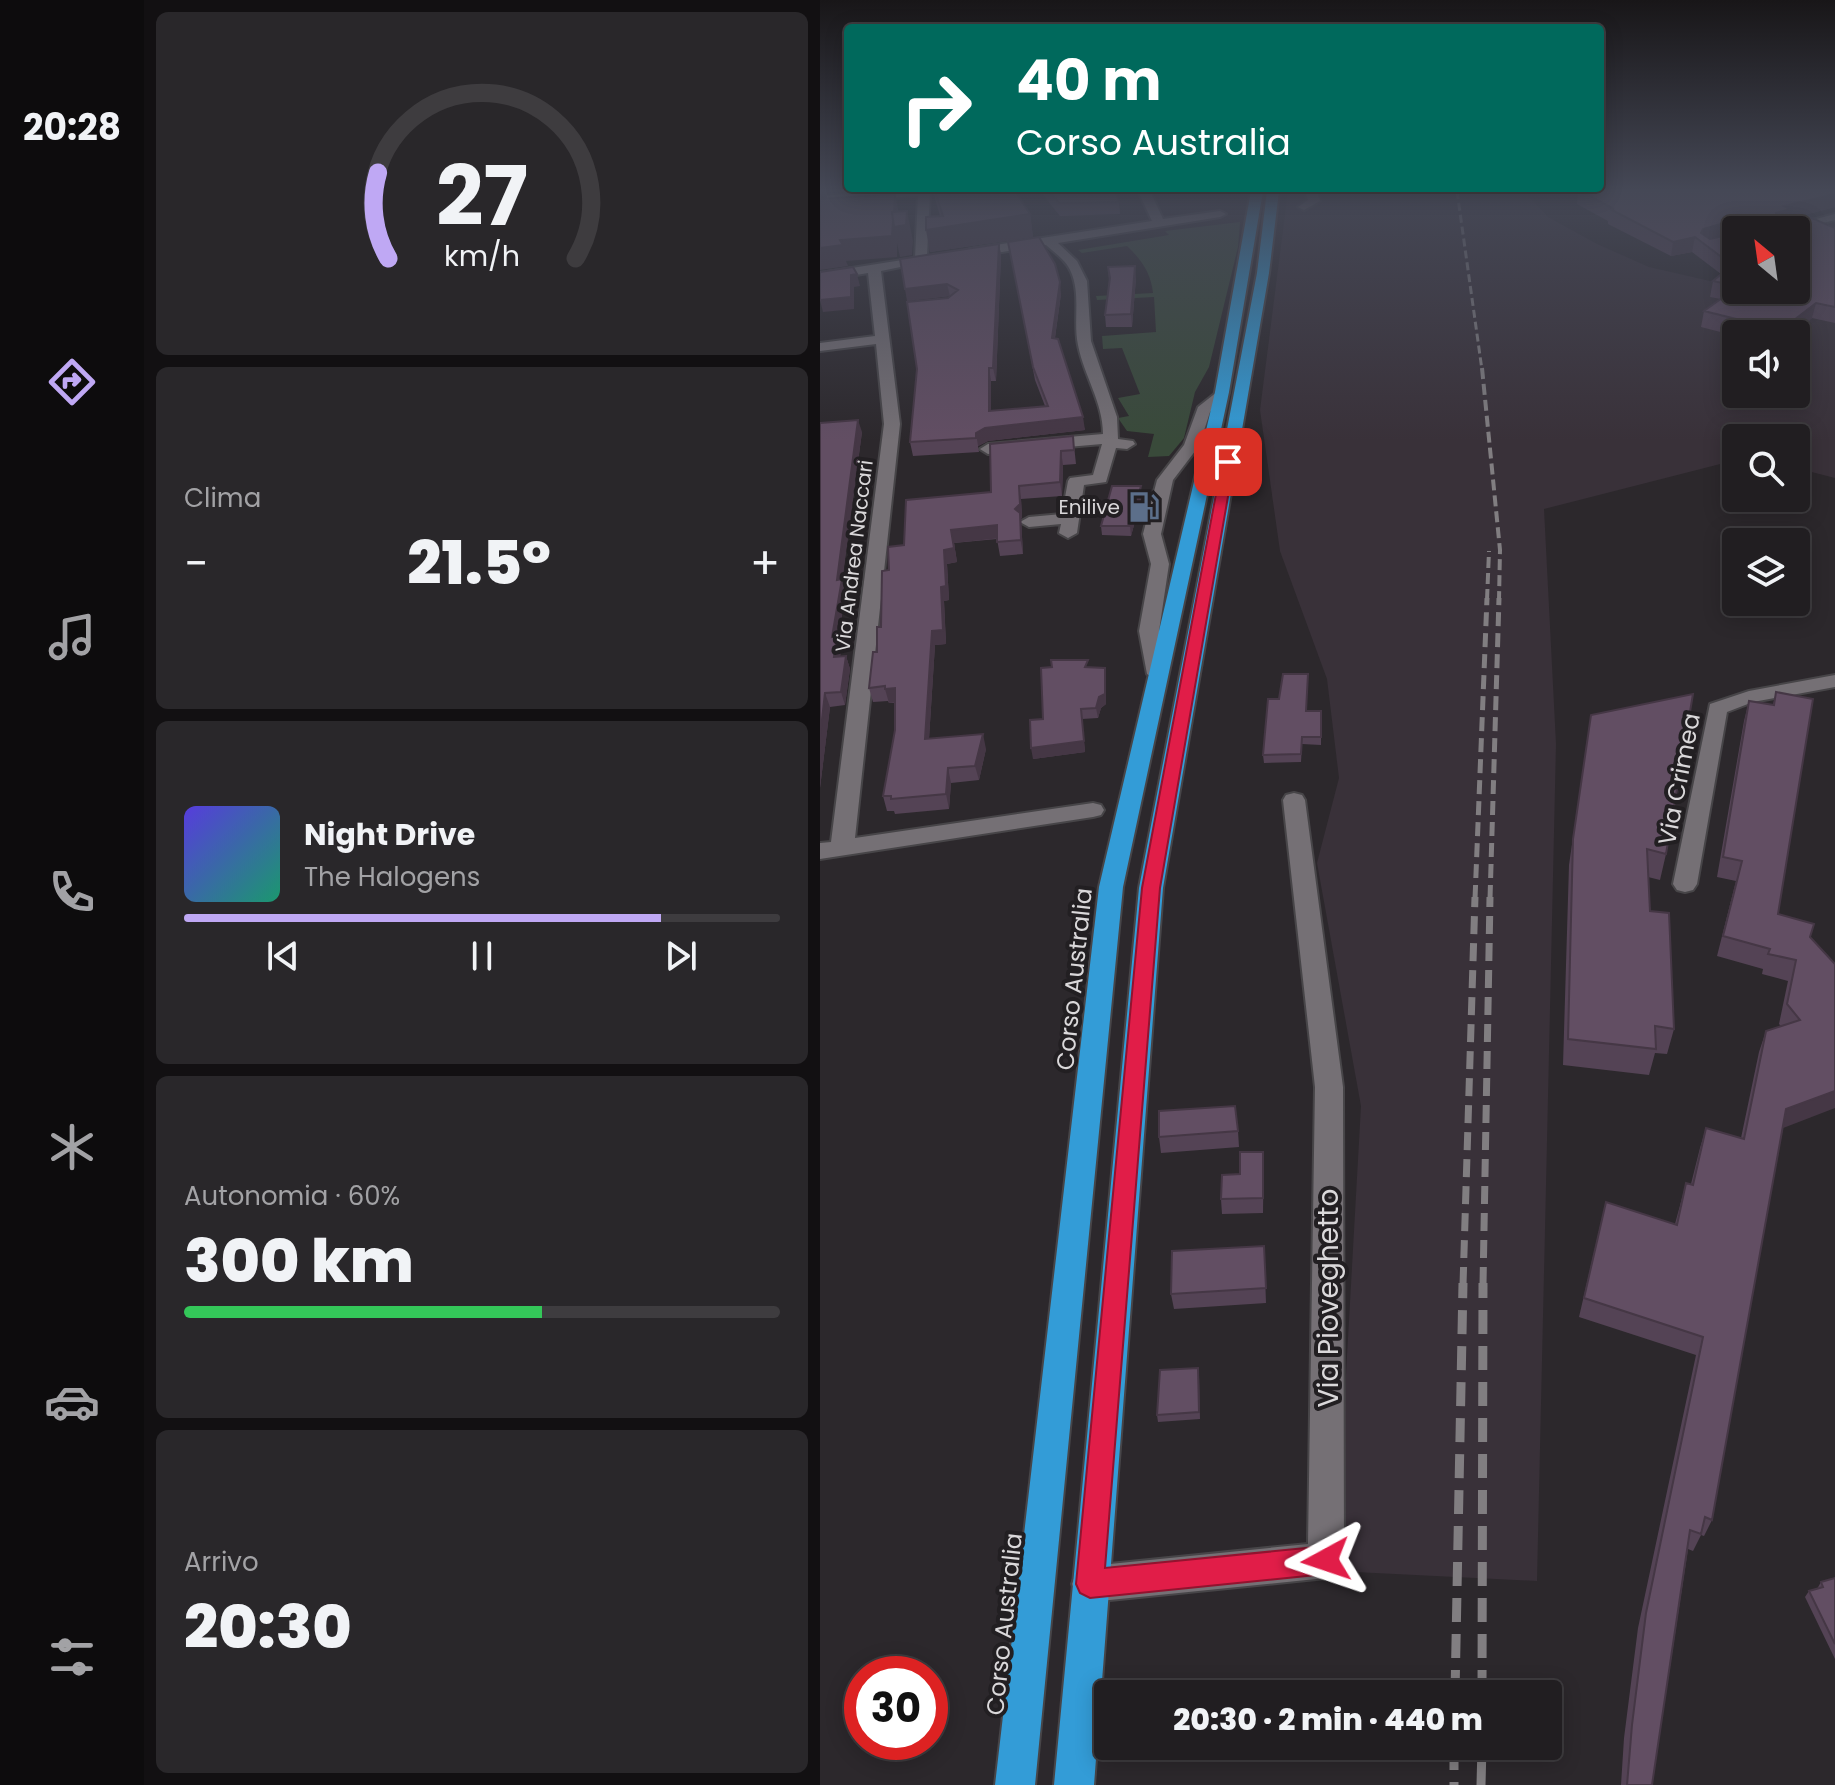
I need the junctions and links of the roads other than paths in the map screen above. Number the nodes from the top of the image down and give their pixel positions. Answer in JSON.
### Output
{"nodes":[{"id":1,"x":876,"y":274,"type":"edge"},
{"id":2,"x":1079,"y":274,"type":"edge"},
{"id":3,"x":1243,"y":274,"type":"edge"},
{"id":4,"x":1263,"y":274,"type":"edge"},
{"id":5,"x":884,"y":339,"type":"junction"},
{"id":6,"x":820,"y":347,"type":"edge"},
{"id":7,"x":1222,"y":392,"type":"junction"},
{"id":8,"x":1116,"y":442,"type":"junction"},
{"id":9,"x":988,"y":449,"type":"edge"},
{"id":10,"x":1029,"y":522,"type":"dead end"},
{"id":11,"x":1157,"y":674,"type":"junction"},
{"id":12,"x":1835,"y":681,"type":"edge"},
{"id":13,"x":1294,"y":800,"type":"dead end"},
{"id":14,"x":1093,"y":810,"type":"dead end"},
{"id":15,"x":831,"y":849,"type":"edge"},
{"id":16,"x":1685,"y":884,"type":"dead end"},
{"id":17,"x":1090,"y":1584,"type":"junction"},
{"id":18,"x":1015,"y":1785,"type":"edge"},
{"id":19,"x":1074,"y":1785,"type":"edge"}],
"edges":[{"from":1,"to":5,"type":"street","name":"Via Andrea Naccari"},
{"from":2,"to":8,"type":"street"},
{"from":3,"to":7,"type":"highway","name":"Corso Australia"},
{"from":4,"to":17,"type":"highway"},
{"from":5,"to":6,"type":"street"},
{"from":5,"to":15,"type":"street","name":"Via Andrea Naccari"},
{"from":7,"to":11,"type":"highway","name":"Corso Australia"},
{"from":7,"to":11,"type":"street"},
{"from":8,"to":9,"type":"street"},
{"from":8,"to":10,"type":"street"},
{"from":11,"to":18,"type":"highway","name":"Corso Australia"},
{"from":12,"to":16,"type":"street","name":"Via Crimea"},
{"from":13,"to":17,"type":"street","name":"Via Pioveghetto"},
{"from":14,"to":15,"type":"street"},
{"from":17,"to":19,"type":"highway"}]}
